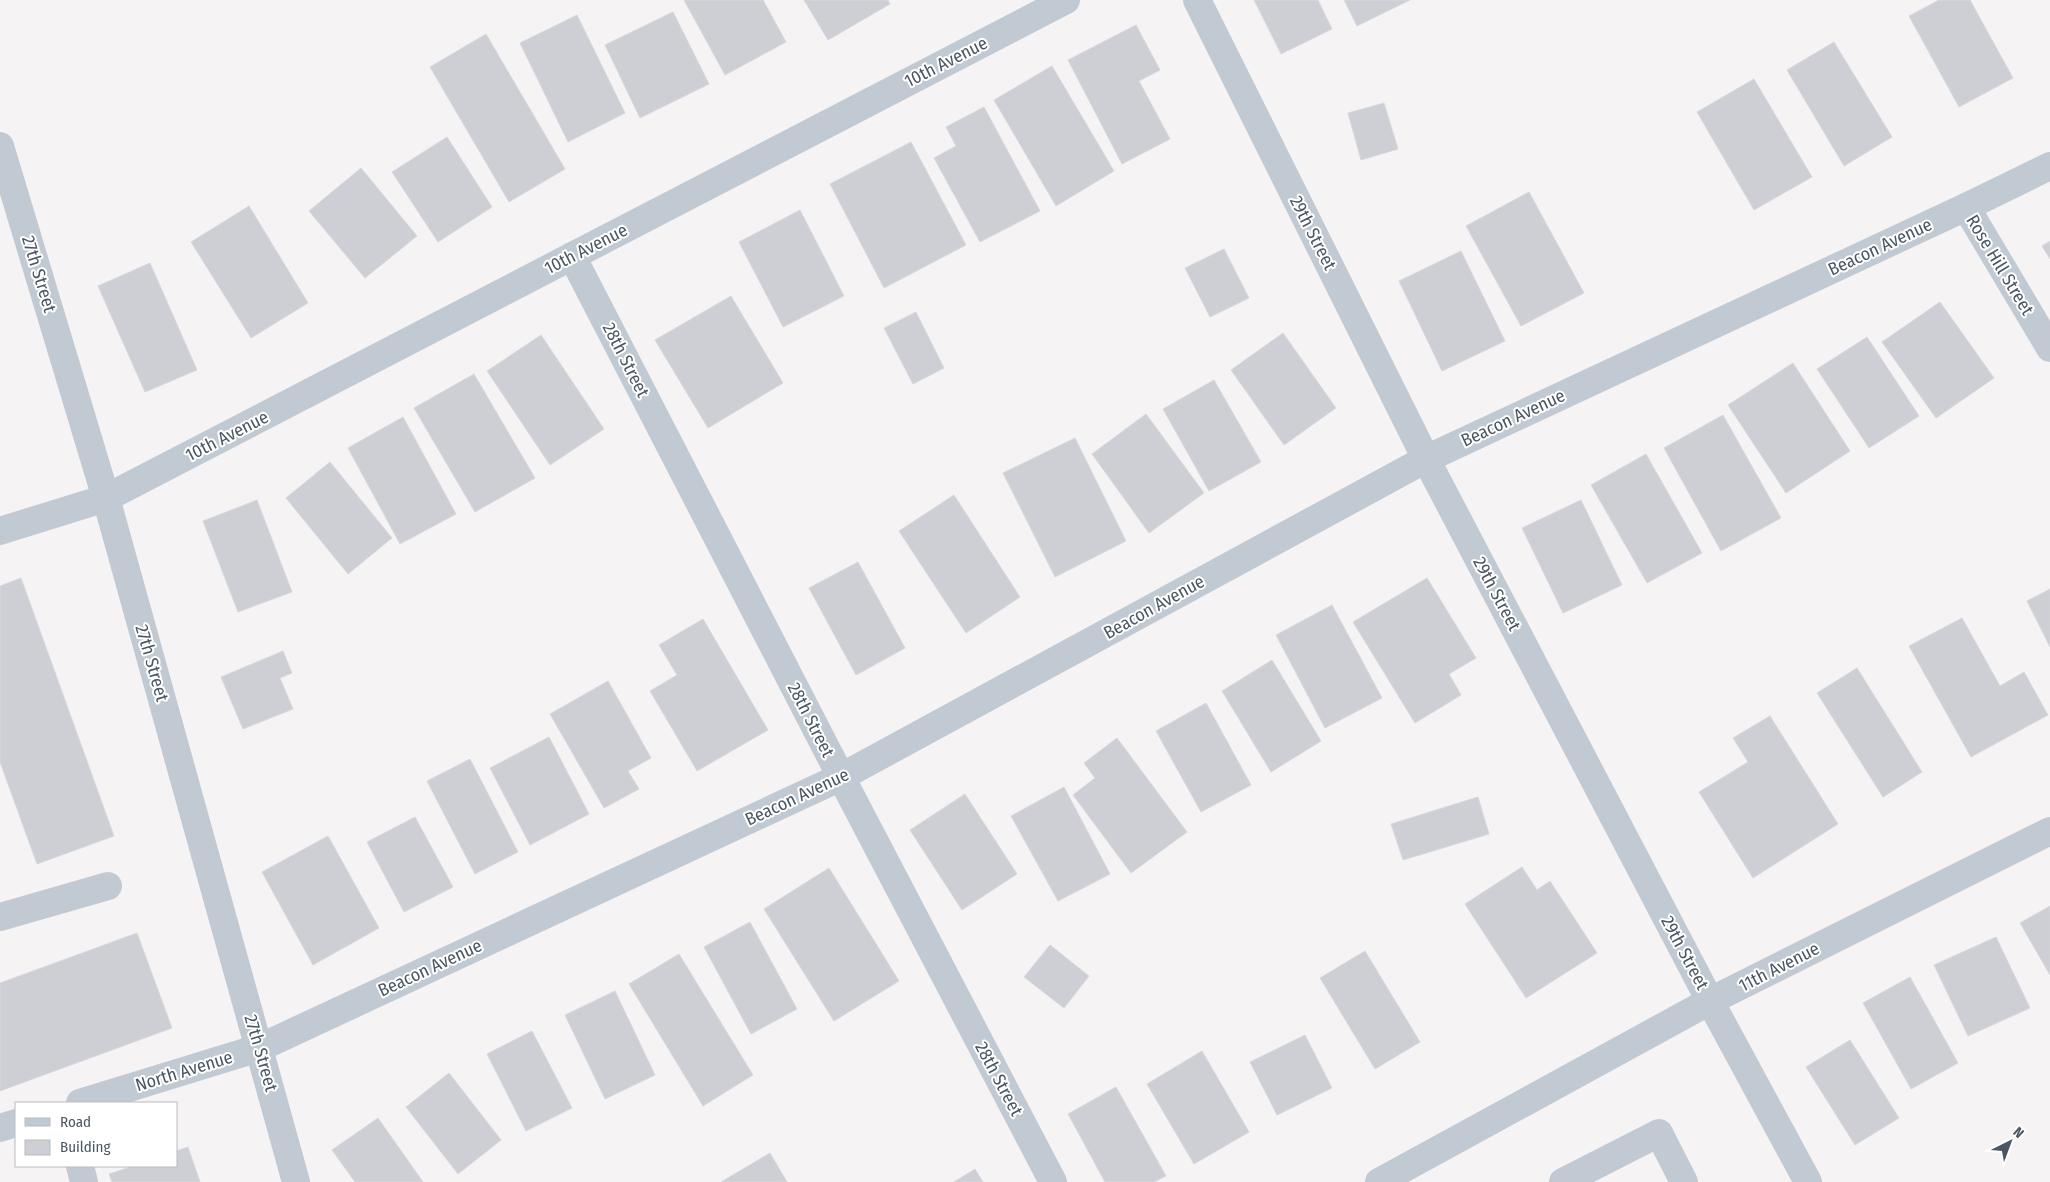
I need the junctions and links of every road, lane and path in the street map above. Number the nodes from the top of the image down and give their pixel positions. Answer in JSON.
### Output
{"nodes":[{"id":1,"x":1066,"y":0,"type":"edge"},
{"id":2,"x":1197,"y":0,"type":"edge"},
{"id":3,"x":0,"y":146,"type":"edge"},
{"id":4,"x":2050,"y":166,"type":"edge"},
{"id":5,"x":1966,"y":207,"type":"junction"},
{"id":6,"x":572,"y":256,"type":"junction"},
{"id":7,"x":2050,"y":348,"type":"edge"},
{"id":8,"x":1426,"y":459,"type":"junction"},
{"id":9,"x":106,"y":498,"type":"junction"},
{"id":10,"x":0,"y":530,"type":"edge"},
{"id":11,"x":841,"y":777,"type":"junction"},
{"id":12,"x":2050,"y":831,"type":"edge"},
{"id":13,"x":108,"y":886,"type":"dead end"},
{"id":14,"x":0,"y":917,"type":"edge"},
{"id":15,"x":1710,"y":1001,"type":"junction"},
{"id":16,"x":259,"y":1048,"type":"junction"},
{"id":17,"x":83,"y":1102,"type":"edge"},
{"id":18,"x":15,"y":1123,"type":"edge"},
{"id":19,"x":0,"y":1128,"type":"edge"},
{"id":20,"x":80,"y":1167,"type":"edge"},
{"id":21,"x":84,"y":1182,"type":"edge"},
{"id":22,"x":296,"y":1182,"type":"edge"},
{"id":23,"x":1054,"y":1182,"type":"edge"},
{"id":24,"x":1379,"y":1182,"type":"edge"},
{"id":25,"x":1563,"y":1182,"type":"edge"},
{"id":26,"x":1684,"y":1182,"type":"edge"},
{"id":27,"x":1808,"y":1182,"type":"edge"}],
"edges":[{"from":1,"to":6,"type":"street","name":"10th Avenue"},
{"from":2,"to":8,"type":"street","name":"29th Street"},
{"from":3,"to":9,"type":"street","name":"27th Street"},
{"from":4,"to":5,"type":"street","name":"Beacon Avenue"},
{"from":5,"to":7,"type":"street","name":"Rose Hill Street"},
{"from":5,"to":8,"type":"street","name":"Beacon Avenue"},
{"from":6,"to":9,"type":"street","name":"10th Avenue"},
{"from":6,"to":11,"type":"street","name":"28th Street"},
{"from":8,"to":11,"type":"street","name":"Beacon Avenue"},
{"from":8,"to":15,"type":"street","name":"29th Street"},
{"from":9,"to":10,"type":"street","name":"10th Avenue"},
{"from":9,"to":16,"type":"street","name":"27th Street"},
{"from":11,"to":16,"type":"street","name":"Beacon Avenue"},
{"from":11,"to":23,"type":"street","name":"28th Street"},
{"from":12,"to":15,"type":"street","name":"11th Avenue"},
{"from":13,"to":14,"type":"street"},
{"from":15,"to":24,"type":"street","name":"11th Avenue"},
{"from":15,"to":27,"type":"street","name":"29th Street"},
{"from":16,"to":17,"type":"street","name":"North Avenue"},
{"from":16,"to":22,"type":"street","name":"27th Street"},
{"from":18,"to":19,"type":"street"},
{"from":20,"to":21,"type":"street"},
{"from":25,"to":26,"type":"street"}]}
